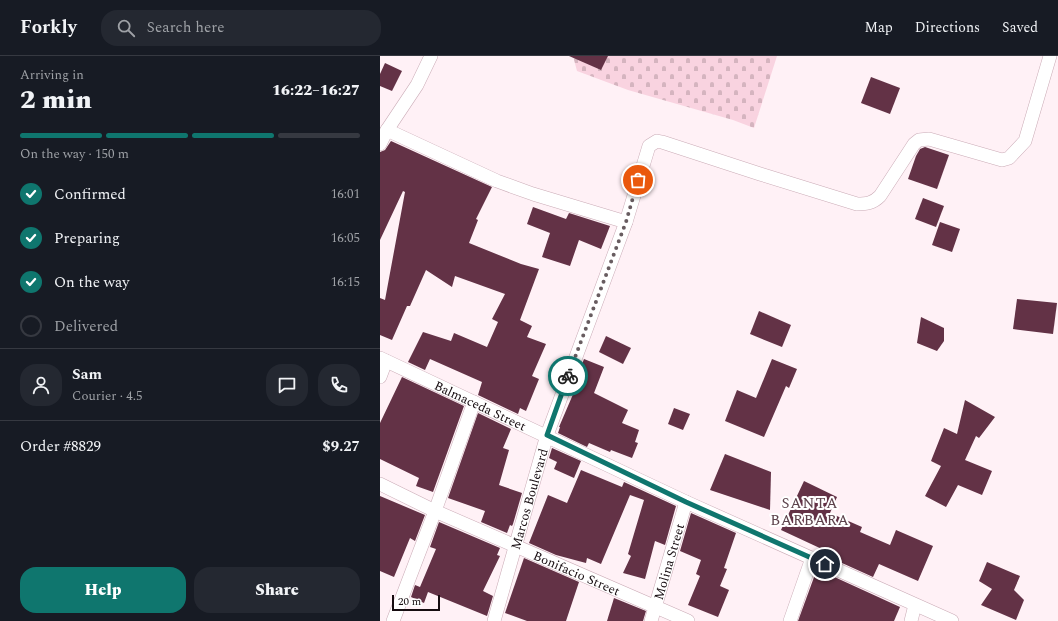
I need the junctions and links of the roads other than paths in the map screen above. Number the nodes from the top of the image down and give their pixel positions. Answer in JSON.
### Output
{"nodes":[{"id":1,"x":430,"y":56,"type":"edge"},
{"id":2,"x":1050,"y":56,"type":"edge"},
{"id":3,"x":387,"y":130,"type":"junction"},
{"id":4,"x":380,"y":144,"type":"edge"},
{"id":5,"x":626,"y":222,"type":"junction"},
{"id":6,"x":383,"y":359,"type":"edge"},
{"id":7,"x":380,"y":377,"type":"edge"},
{"id":8,"x":474,"y":402,"type":"junction"},
{"id":9,"x":547,"y":435,"type":"junction"},
{"id":10,"x":380,"y":484,"type":"edge"},
{"id":11,"x":686,"y":502,"type":"junction"},
{"id":12,"x":435,"y":511,"type":"junction"},
{"id":13,"x":516,"y":545,"type":"junction"},
{"id":14,"x":812,"y":558,"type":"junction"},
{"id":15,"x":915,"y":606,"type":"junction"},
{"id":16,"x":654,"y":607,"type":"junction"},
{"id":17,"x":393,"y":621,"type":"edge"},
{"id":18,"x":494,"y":621,"type":"edge"},
{"id":19,"x":651,"y":621,"type":"edge"},
{"id":20,"x":688,"y":621,"type":"edge"},
{"id":21,"x":790,"y":621,"type":"edge"},
{"id":22,"x":911,"y":621,"type":"edge"},
{"id":23,"x":952,"y":621,"type":"edge"}],
"edges":[{"from":1,"to":3,"type":"street"},
{"from":2,"to":5,"type":"street","name":"Marcos Boulevard"},
{"from":3,"to":4,"type":"street"},
{"from":3,"to":5,"type":"street"},
{"from":5,"to":9,"type":"street","name":"Marcos Boulevard"},
{"from":6,"to":7,"type":"street"},
{"from":6,"to":8,"type":"street","name":"Balmaceda Street"},
{"from":8,"to":9,"type":"street","name":"Balmaceda Street"},
{"from":8,"to":12,"type":"street"},
{"from":9,"to":11,"type":"street","name":"Balmaceda Street"},
{"from":9,"to":13,"type":"street","name":"Marcos Boulevard"},
{"from":10,"to":12,"type":"street","name":"Bonifacio Street"},
{"from":11,"to":14,"type":"street","name":"Balmaceda Street"},
{"from":11,"to":16,"type":"street","name":"Molina Street"},
{"from":12,"to":13,"type":"street","name":"Bonifacio Street"},
{"from":12,"to":17,"type":"street"},
{"from":13,"to":16,"type":"street","name":"Bonifacio Street"},
{"from":13,"to":18,"type":"street","name":"Marcos Boulevard"},
{"from":14,"to":15,"type":"street","name":"Balmaceda Street"},
{"from":14,"to":21,"type":"street"},
{"from":15,"to":22,"type":"street"},
{"from":15,"to":23,"type":"street","name":"Balmaceda Street"},
{"from":16,"to":19,"type":"street","name":"Molina Street"},
{"from":16,"to":20,"type":"street","name":"Bonifacio Street"}]}
